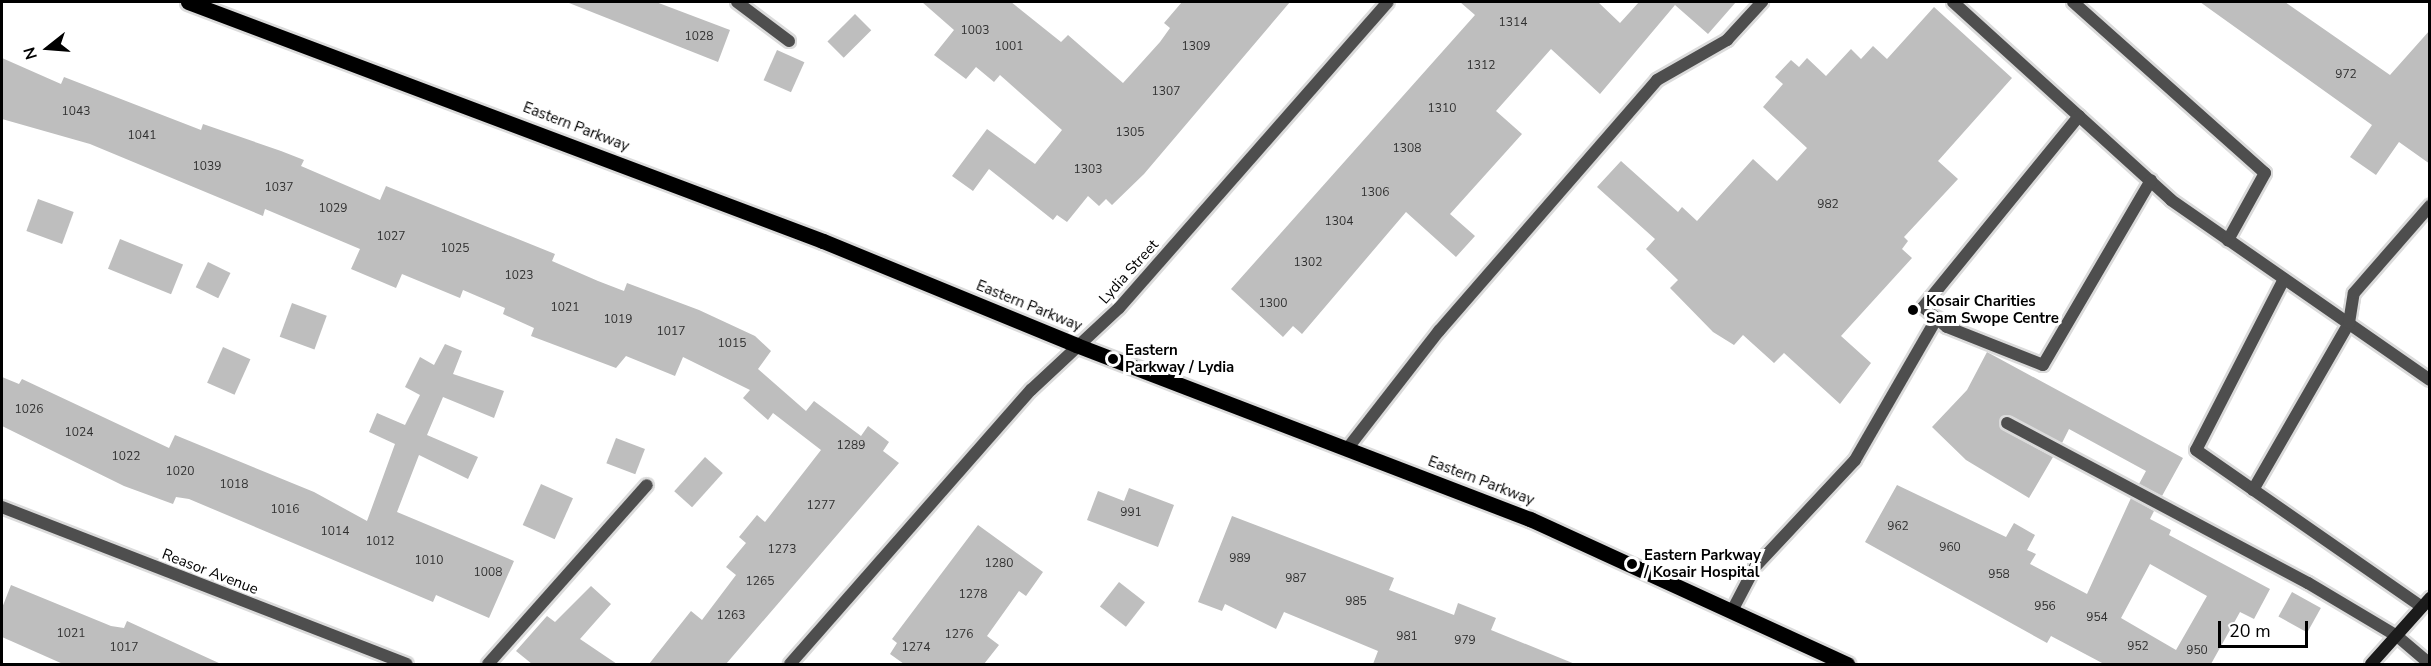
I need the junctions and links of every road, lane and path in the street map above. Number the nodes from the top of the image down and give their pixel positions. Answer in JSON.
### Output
{"nodes":[{"id":1,"x":188,"y":2,"type":"edge"},
{"id":2,"x":737,"y":2,"type":"edge"},
{"id":3,"x":1388,"y":2,"type":"edge"},
{"id":4,"x":1762,"y":2,"type":"edge"},
{"id":5,"x":1953,"y":2,"type":"edge"},
{"id":6,"x":2073,"y":2,"type":"edge"},
{"id":7,"x":789,"y":41,"type":"dead end"},
{"id":8,"x":2079,"y":116,"type":"junction"},
{"id":9,"x":2151,"y":180,"type":"junction"},
{"id":10,"x":2430,"y":206,"type":"edge"},
{"id":11,"x":2228,"y":240,"type":"junction"},
{"id":12,"x":2284,"y":279,"type":"junction"},
{"id":13,"x":1932,"y":314,"type":"junction"},
{"id":14,"x":2349,"y":323,"type":"junction"},
{"id":15,"x":1076,"y":345,"type":"junction"},
{"id":16,"x":2430,"y":380,"type":"edge"},
{"id":17,"x":2007,"y":423,"type":"dead end"},
{"id":18,"x":1347,"y":449,"type":"junction"},
{"id":19,"x":647,"y":485,"type":"dead end"},
{"id":20,"x":2253,"y":490,"type":"junction"},
{"id":21,"x":2,"y":507,"type":"edge"},
{"id":22,"x":2426,"y":603,"type":"edge"},
{"id":23,"x":1733,"y":609,"type":"junction"},
{"id":24,"x":2397,"y":636,"type":"junction"},
{"id":25,"x":408,"y":664,"type":"edge"},
{"id":26,"x":488,"y":664,"type":"edge"},
{"id":27,"x":790,"y":664,"type":"edge"},
{"id":28,"x":1847,"y":664,"type":"edge"},
{"id":29,"x":2371,"y":664,"type":"edge"},
{"id":30,"x":2430,"y":664,"type":"edge"}],
"edges":[{"from":1,"to":15,"type":"main road","name":"Eastern Parkway"},
{"from":2,"to":7,"type":"street"},
{"from":3,"to":15,"type":"street","name":"Lydia Street"},
{"from":4,"to":18,"type":"street"},
{"from":5,"to":8,"type":"street"},
{"from":6,"to":11,"type":"street"},
{"from":8,"to":9,"type":"street"},
{"from":8,"to":13,"type":"street"},
{"from":9,"to":11,"type":"street"},
{"from":9,"to":13,"type":"street"},
{"from":10,"to":14,"type":"street"},
{"from":11,"to":12,"type":"street"},
{"from":12,"to":14,"type":"street"},
{"from":12,"to":20,"type":"street"},
{"from":13,"to":23,"type":"street"},
{"from":14,"to":16,"type":"street"},
{"from":14,"to":20,"type":"street"},
{"from":15,"to":18,"type":"main road","name":"Eastern Parkway"},
{"from":15,"to":27,"type":"street","name":"Lydia Street"},
{"from":17,"to":24,"type":"street"},
{"from":18,"to":23,"type":"main road","name":"Eastern Parkway"},
{"from":19,"to":26,"type":"street"},
{"from":20,"to":22,"type":"street"},
{"from":21,"to":25,"type":"street","name":"Reasor Avenue"},
{"from":22,"to":24,"type":"street"},
{"from":23,"to":28,"type":"main road","name":"Eastern Parkway"},
{"from":24,"to":29,"type":"street"},
{"from":24,"to":30,"type":"street"}]}
